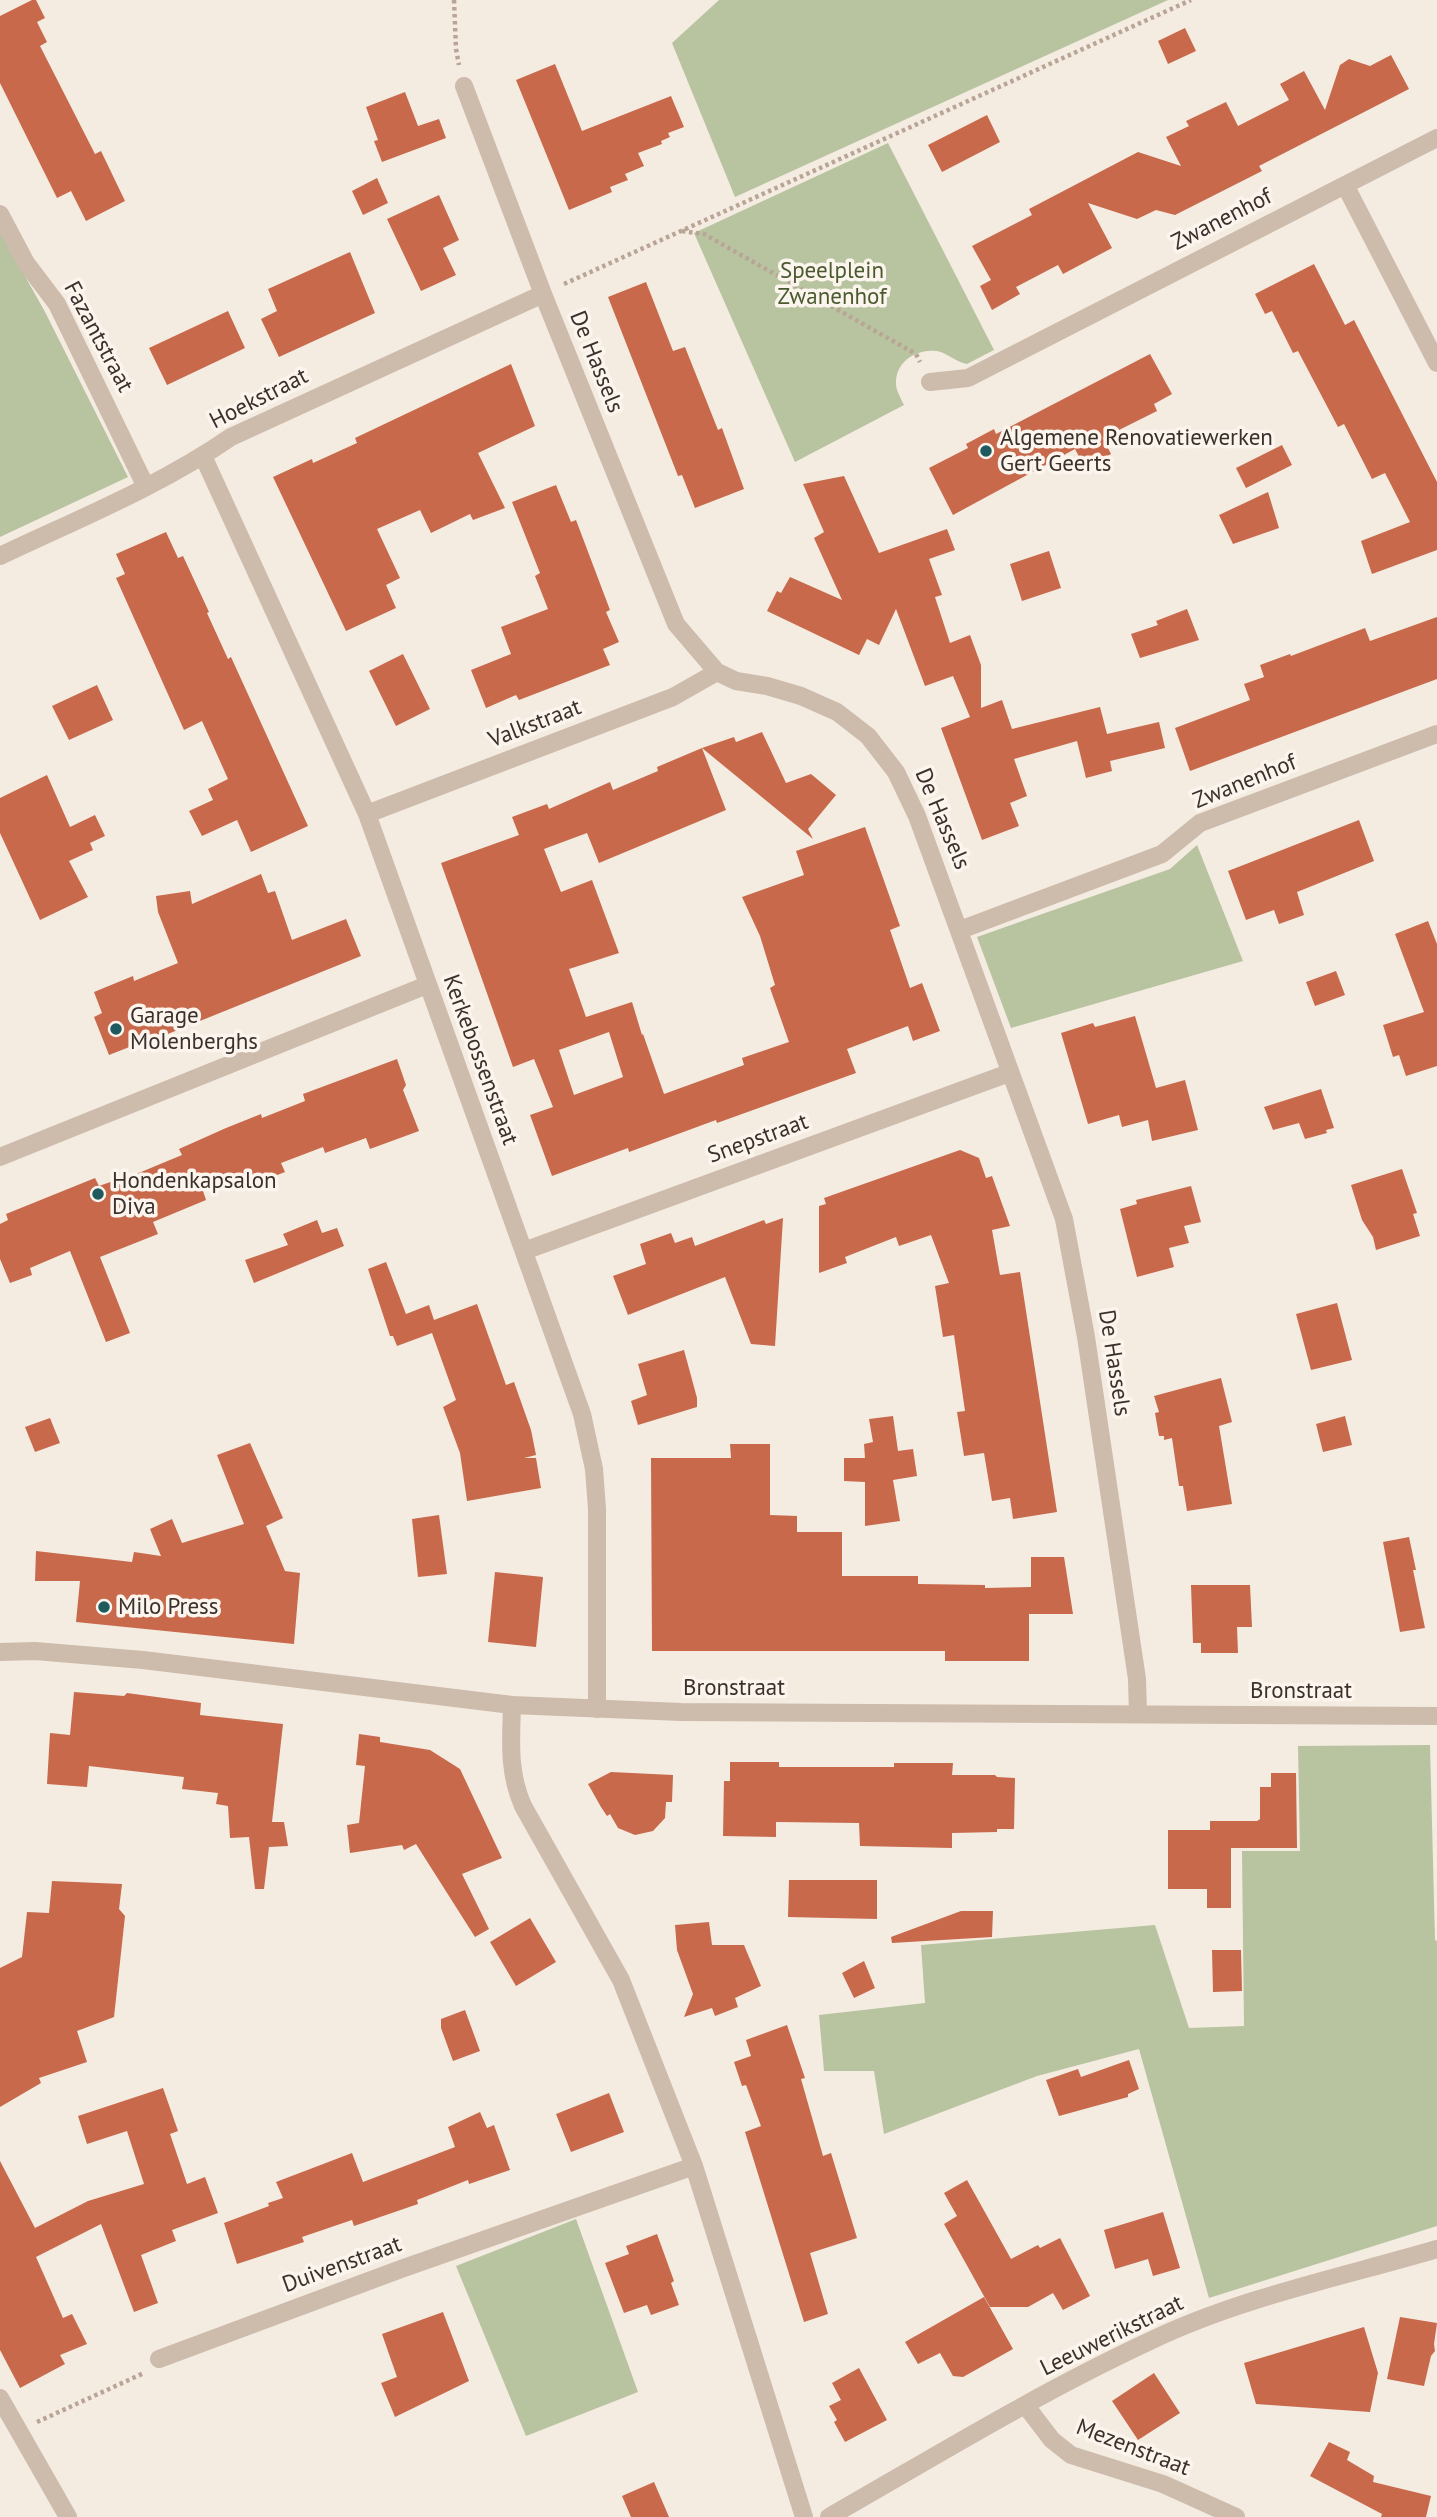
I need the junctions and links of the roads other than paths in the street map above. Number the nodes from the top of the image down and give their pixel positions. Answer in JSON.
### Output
{"nodes":[{"id":1,"x":464,"y":86,"type":"road end"},
{"id":2,"x":1437,"y":138,"type":"edge"},
{"id":3,"x":1345,"y":185,"type":"junction"},
{"id":4,"x":0,"y":214,"type":"edge"},
{"id":5,"x":542,"y":294,"type":"junction"},
{"id":6,"x":1437,"y":363,"type":"edge"},
{"id":7,"x":930,"y":382,"type":"road end"},
{"id":8,"x":203,"y":456,"type":"junction"},
{"id":9,"x":146,"y":487,"type":"junction"},
{"id":10,"x":0,"y":556,"type":"edge"},
{"id":11,"x":716,"y":672,"type":"junction"},
{"id":12,"x":1437,"y":734,"type":"edge"},
{"id":13,"x":367,"y":814,"type":"junction"},
{"id":14,"x":960,"y":930,"type":"junction"},
{"id":15,"x":427,"y":985,"type":"junction"},
{"id":16,"x":1009,"y":1073,"type":"junction"},
{"id":17,"x":0,"y":1157,"type":"edge"},
{"id":18,"x":524,"y":1251,"type":"junction"},
{"id":19,"x":0,"y":1651,"type":"edge"},
{"id":20,"x":512,"y":1705,"type":"junction"},
{"id":21,"x":597,"y":1709,"type":"junction"},
{"id":22,"x":1138,"y":1714,"type":"junction"},
{"id":23,"x":1437,"y":1716,"type":"edge"},
{"id":24,"x":694,"y":2166,"type":"junction"},
{"id":25,"x":1437,"y":2249,"type":"edge"},
{"id":26,"x":159,"y":2359,"type":"road end"},
{"id":27,"x":0,"y":2398,"type":"edge"},
{"id":28,"x":1026,"y":2406,"type":"junction"},
{"id":29,"x":68,"y":2517,"type":"edge"},
{"id":30,"x":804,"y":2517,"type":"edge"},
{"id":31,"x":829,"y":2517,"type":"edge"},
{"id":32,"x":1236,"y":2517,"type":"edge"}],
"edges":[{"from":1,"to":5,"type":"street","name":"De Hassels"},
{"from":2,"to":3,"type":"street","name":"Zwanenhof"},
{"from":3,"to":6,"type":"street"},
{"from":3,"to":7,"type":"street","name":"Zwanenhof"},
{"from":4,"to":9,"type":"street","name":"Fazantstraat"},
{"from":5,"to":8,"type":"street","name":"Hoekstraat"},
{"from":5,"to":11,"type":"street","name":"De Hassels"},
{"from":8,"to":9,"type":"street","name":"Hoekstraat"},
{"from":8,"to":13,"type":"street","name":"Kerkebossenstraat"},
{"from":9,"to":10,"type":"street","name":"Hoekstraat"},
{"from":11,"to":13,"type":"street","name":"Valkstraat"},
{"from":11,"to":14,"type":"street","name":"De Hassels"},
{"from":12,"to":14,"type":"street","name":"Zwanenhof"},
{"from":13,"to":15,"type":"street","name":"Kerkebossenstraat"},
{"from":14,"to":16,"type":"street","name":"De Hassels"},
{"from":15,"to":17,"type":"street"},
{"from":15,"to":18,"type":"street","name":"Kerkebossenstraat"},
{"from":16,"to":18,"type":"street","name":"Snepstraat"},
{"from":16,"to":22,"type":"street","name":"De Hassels"},
{"from":18,"to":21,"type":"street","name":"Kerkebossenstraat"},
{"from":19,"to":20,"type":"street","name":"Bronstraat"},
{"from":20,"to":21,"type":"street","name":"Bronstraat"},
{"from":20,"to":24,"type":"street"},
{"from":21,"to":22,"type":"street","name":"Bronstraat"},
{"from":22,"to":23,"type":"street","name":"Bronstraat"},
{"from":24,"to":26,"type":"street","name":"Duivenstraat"},
{"from":24,"to":30,"type":"street"},
{"from":25,"to":28,"type":"street","name":"Leeuwerikstraat"},
{"from":27,"to":29,"type":"street"},
{"from":28,"to":31,"type":"street","name":"Leeuwerikstraat"},
{"from":28,"to":32,"type":"street","name":"Mezenstraat"}]}
